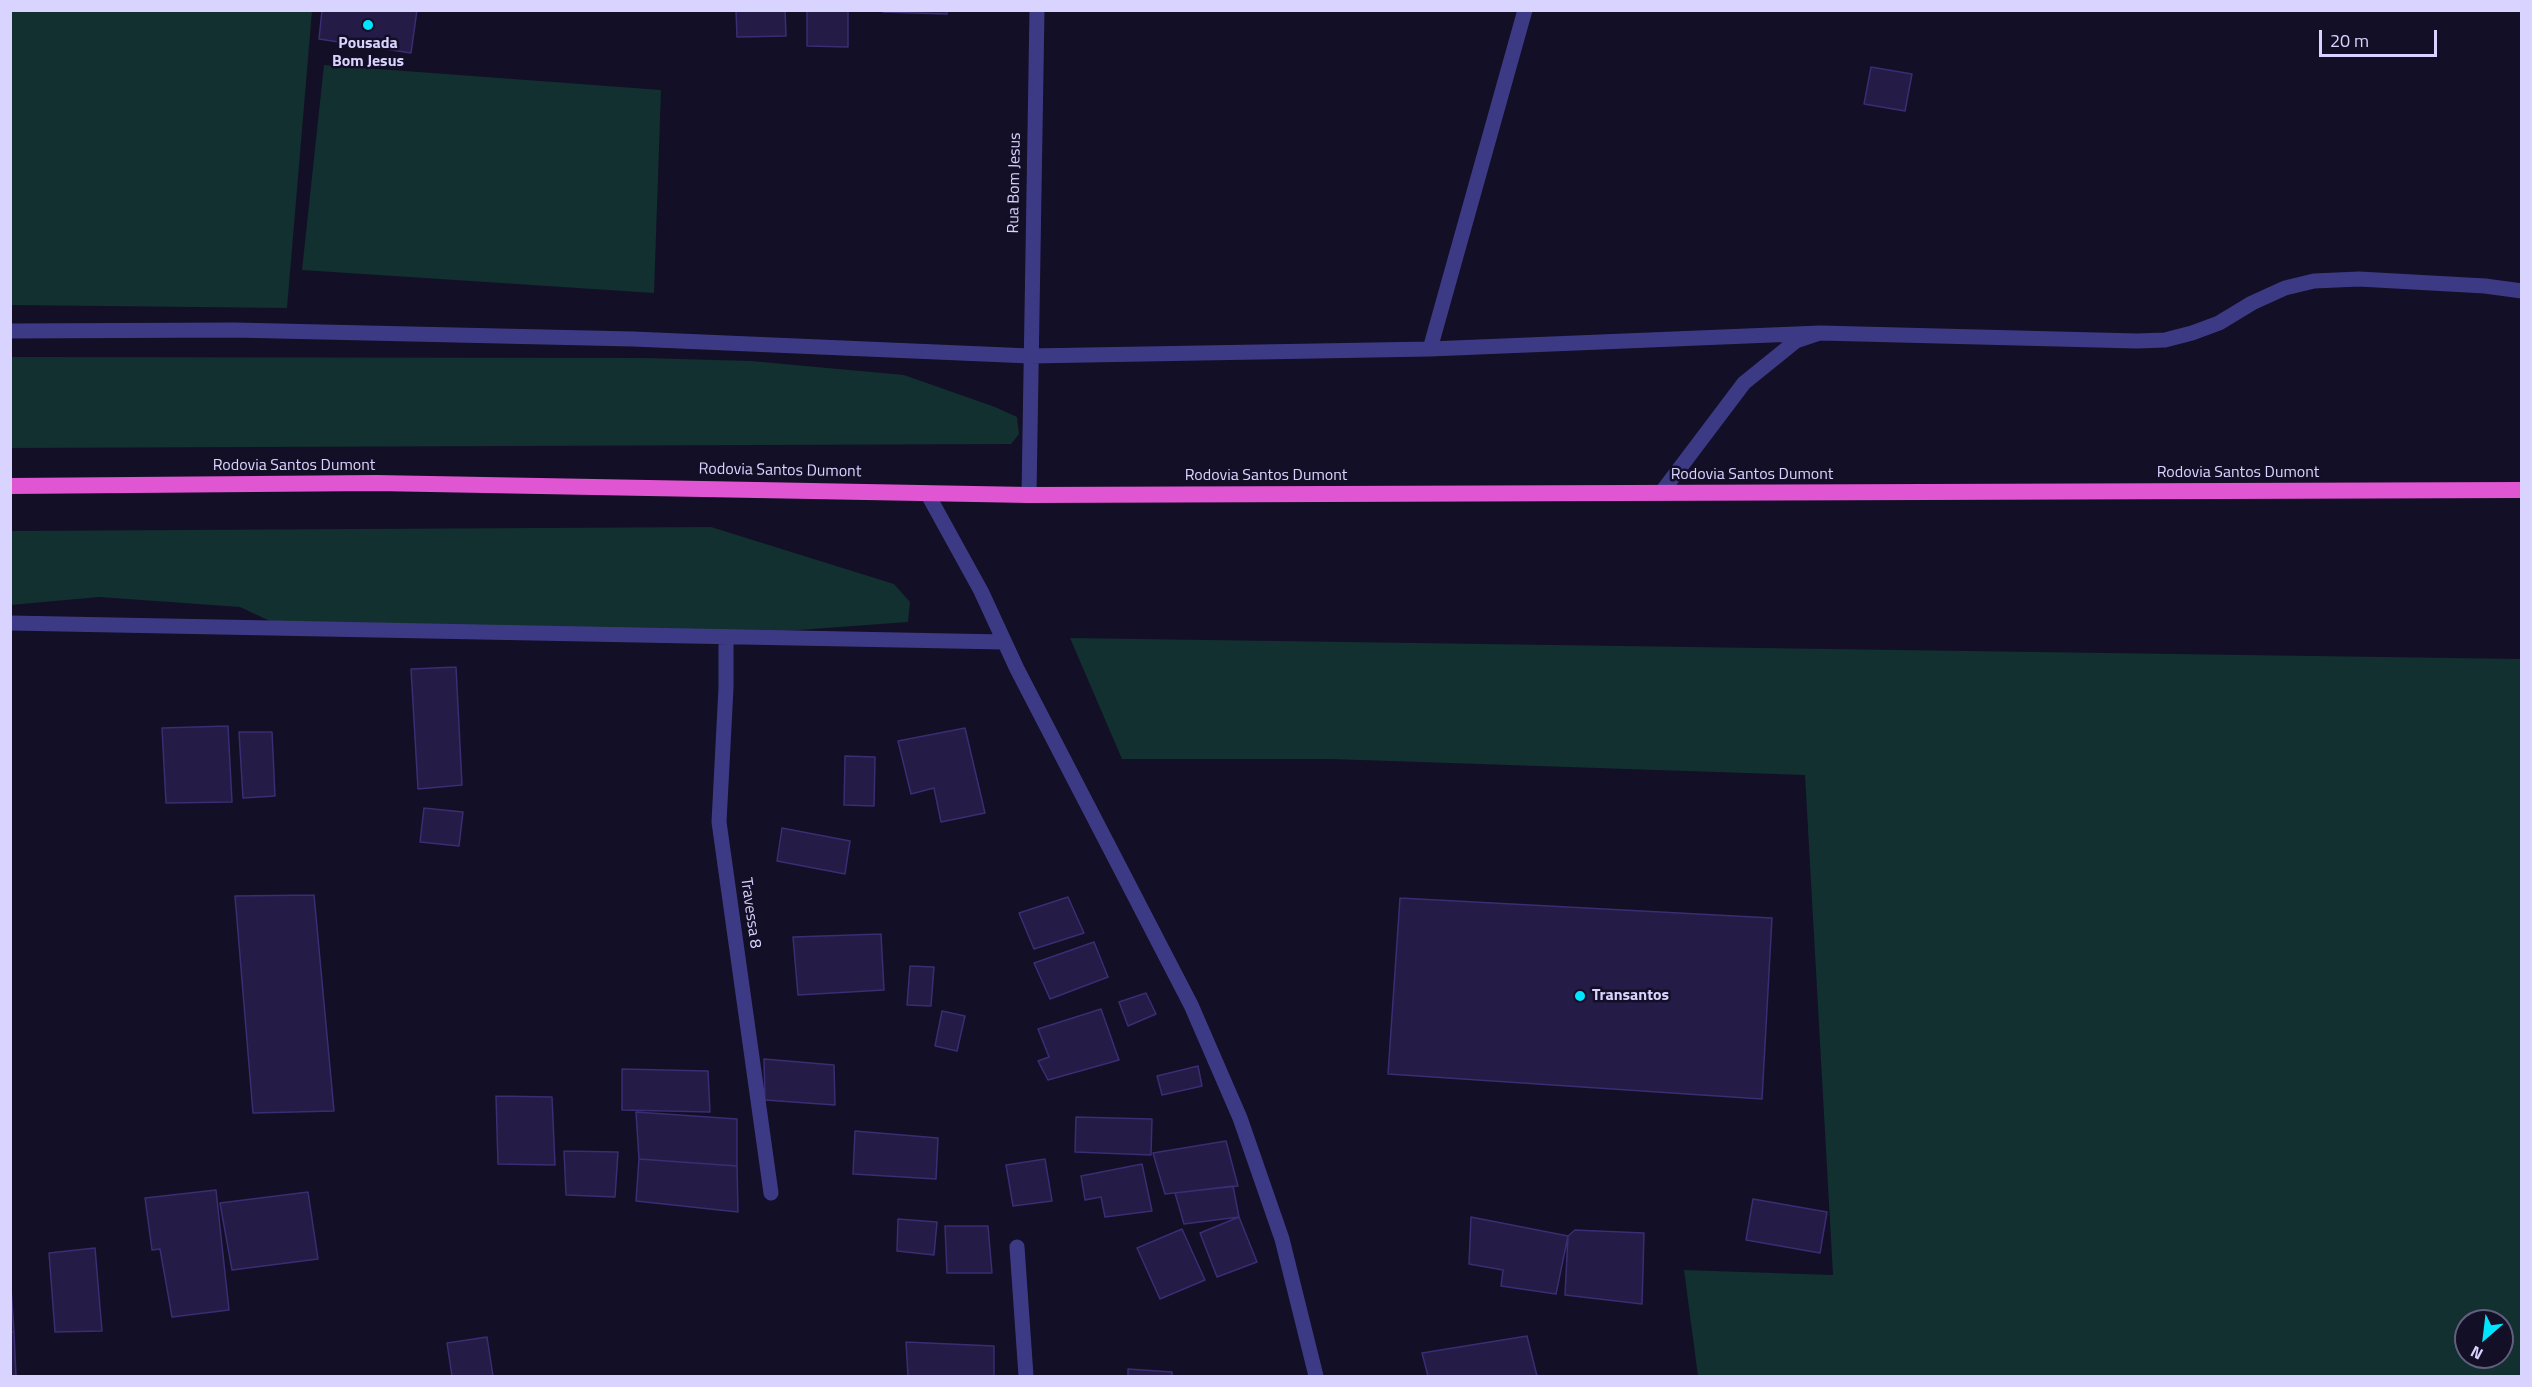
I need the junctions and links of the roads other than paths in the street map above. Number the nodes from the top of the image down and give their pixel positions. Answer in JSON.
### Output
{"nodes":[{"id":1,"x":1037,"y":10,"type":"edge"},
{"id":2,"x":1525,"y":10,"type":"edge"},
{"id":3,"x":2522,"y":291,"type":"edge"},
{"id":4,"x":10,"y":332,"type":"edge"},
{"id":5,"x":1820,"y":333,"type":"junction"},
{"id":6,"x":1430,"y":349,"type":"junction"},
{"id":7,"x":1030,"y":356,"type":"junction"},
{"id":8,"x":10,"y":486,"type":"edge"},
{"id":9,"x":2522,"y":490,"type":"edge"},
{"id":10,"x":927,"y":493,"type":"junction"},
{"id":11,"x":1661,"y":493,"type":"junction"},
{"id":12,"x":1029,"y":495,"type":"junction"},
{"id":13,"x":10,"y":623,"type":"edge"},
{"id":14,"x":726,"y":637,"type":"junction"},
{"id":15,"x":1004,"y":642,"type":"junction"},
{"id":16,"x":771,"y":1193,"type":"dead end"},
{"id":17,"x":1017,"y":1247,"type":"dead end"},
{"id":18,"x":1026,"y":1377,"type":"edge"},
{"id":19,"x":1316,"y":1377,"type":"edge"}],
"edges":[{"from":1,"to":7,"type":"street","name":"Rua Bom Jesus"},
{"from":2,"to":6,"type":"street"},
{"from":3,"to":5,"type":"street"},
{"from":4,"to":7,"type":"street"},
{"from":5,"to":6,"type":"street"},
{"from":5,"to":11,"type":"street"},
{"from":6,"to":7,"type":"street"},
{"from":7,"to":12,"type":"street","name":"Rua Bom Jesus"},
{"from":8,"to":10,"type":"highway","name":"Rodovia Santos Dumont"},
{"from":9,"to":11,"type":"highway","name":"Rodovia Santos Dumont"},
{"from":10,"to":12,"type":"highway","name":"Rodovia Santos Dumont"},
{"from":10,"to":15,"type":"street"},
{"from":11,"to":12,"type":"highway","name":"Rodovia Santos Dumont"},
{"from":13,"to":14,"type":"street"},
{"from":14,"to":15,"type":"street"},
{"from":14,"to":16,"type":"street","name":"Travessa 8"},
{"from":15,"to":19,"type":"street"},
{"from":17,"to":18,"type":"street"}]}
